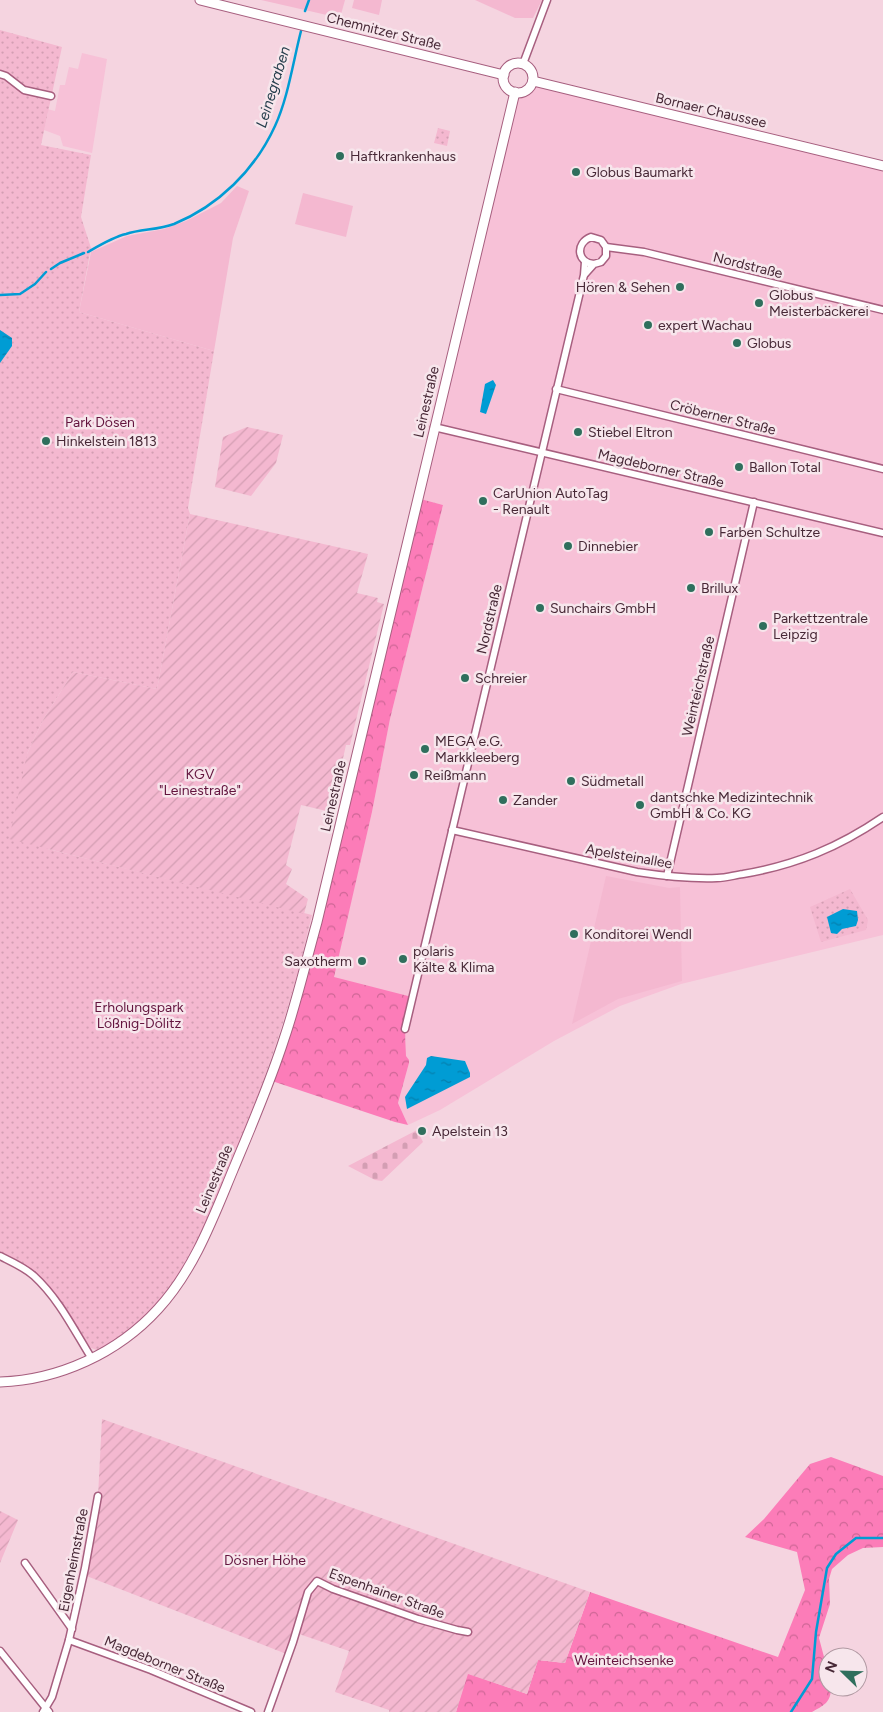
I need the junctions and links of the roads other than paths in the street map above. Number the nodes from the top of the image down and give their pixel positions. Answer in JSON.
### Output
{"nodes":[{"id":1,"x":200,"y":0,"type":"edge"},
{"id":2,"x":547,"y":0,"type":"edge"},
{"id":3,"x":523,"y":64,"type":"junction"},
{"id":4,"x":0,"y":74,"type":"edge"},
{"id":5,"x":504,"y":75,"type":"junction"},
{"id":6,"x":533,"y":82,"type":"junction"},
{"id":7,"x":514,"y":92,"type":"junction"},
{"id":8,"x":51,"y":96,"type":"dead end"},
{"id":9,"x":883,"y":166,"type":"edge"},
{"id":10,"x":606,"y":247,"type":"junction"},
{"id":11,"x":585,"y":262,"type":"junction"},
{"id":12,"x":594,"y":264,"type":"junction"},
{"id":13,"x":585,"y":274,"type":"junction"},
{"id":14,"x":883,"y":310,"type":"edge"},
{"id":15,"x":556,"y":389,"type":"junction"},
{"id":16,"x":434,"y":427,"type":"junction"},
{"id":17,"x":542,"y":452,"type":"junction"},
{"id":18,"x":883,"y":468,"type":"edge"},
{"id":19,"x":754,"y":502,"type":"junction"},
{"id":20,"x":883,"y":533,"type":"edge"},
{"id":21,"x":883,"y":817,"type":"edge"},
{"id":22,"x":452,"y":830,"type":"junction"},
{"id":23,"x":667,"y":876,"type":"junction"},
{"id":24,"x":405,"y":1029,"type":"dead end"},
{"id":25,"x":0,"y":1256,"type":"edge"},
{"id":26,"x":92,"y":1359,"type":"junction"},
{"id":27,"x":0,"y":1382,"type":"edge"},
{"id":28,"x":98,"y":1496,"type":"dead end"},
{"id":29,"x":25,"y":1563,"type":"dead end"},
{"id":30,"x":72,"y":1629,"type":"junction"},
{"id":31,"x":468,"y":1632,"type":"dead end"},
{"id":32,"x":69,"y":1640,"type":"junction"},
{"id":33,"x":0,"y":1651,"type":"edge"},
{"id":34,"x":46,"y":1710,"type":"edge"},
{"id":35,"x":251,"y":1712,"type":"edge"},
{"id":36,"x":268,"y":1712,"type":"edge"}],
"edges":[{"from":1,"to":5,"type":"main road","name":"Chemnitzer Straße"},
{"from":2,"to":3,"type":"street"},
{"from":3,"to":5,"type":"main road"},
{"from":3,"to":6,"type":"main road"},
{"from":4,"to":8,"type":"street"},
{"from":5,"to":7,"type":"main road"},
{"from":6,"to":7,"type":"main road"},
{"from":6,"to":9,"type":"main road","name":"Bornaer Chaussee"},
{"from":7,"to":16,"type":"main road","name":"Leinestraße"},
{"from":10,"to":11,"type":"street","name":"Nordstraße"},
{"from":10,"to":12,"type":"street","name":"Nordstraße"},
{"from":10,"to":14,"type":"street","name":"Nordstraße"},
{"from":11,"to":12,"type":"street"},
{"from":11,"to":13,"type":"street","name":"Nordstraße"},
{"from":12,"to":13,"type":"street","name":"Nordstraße"},
{"from":13,"to":15,"type":"street","name":"Nordstraße"},
{"from":15,"to":17,"type":"street","name":"Nordstraße"},
{"from":15,"to":18,"type":"street","name":"Cröberner Straße"},
{"from":16,"to":17,"type":"street","name":"Magdeborner Straße"},
{"from":16,"to":26,"type":"main road","name":"Leinestraße"},
{"from":17,"to":19,"type":"street","name":"Magdeborner Straße"},
{"from":17,"to":22,"type":"street","name":"Nordstraße"},
{"from":19,"to":20,"type":"street","name":"Magdeborner Straße"},
{"from":19,"to":23,"type":"street","name":"Weinteichstraße"},
{"from":21,"to":23,"type":"street","name":"Apelsteinallee"},
{"from":22,"to":23,"type":"street","name":"Apelsteinallee"},
{"from":22,"to":24,"type":"street","name":"Nordstraße"},
{"from":25,"to":26,"type":"street"},
{"from":26,"to":27,"type":"main road","name":"Leinestraße"},
{"from":28,"to":30,"type":"street","name":"Eigenheimstraße"},
{"from":29,"to":30,"type":"street","name":"Eigenheimstraße"},
{"from":30,"to":32,"type":"street","name":"Eigenheimstraße"},
{"from":31,"to":36,"type":"street","name":"Espenhainer Straße"},
{"from":32,"to":34,"type":"street","name":"Eigenheimstraße"},
{"from":32,"to":35,"type":"street","name":"Magdeborner Straße"},
{"from":33,"to":34,"type":"street"}]}
